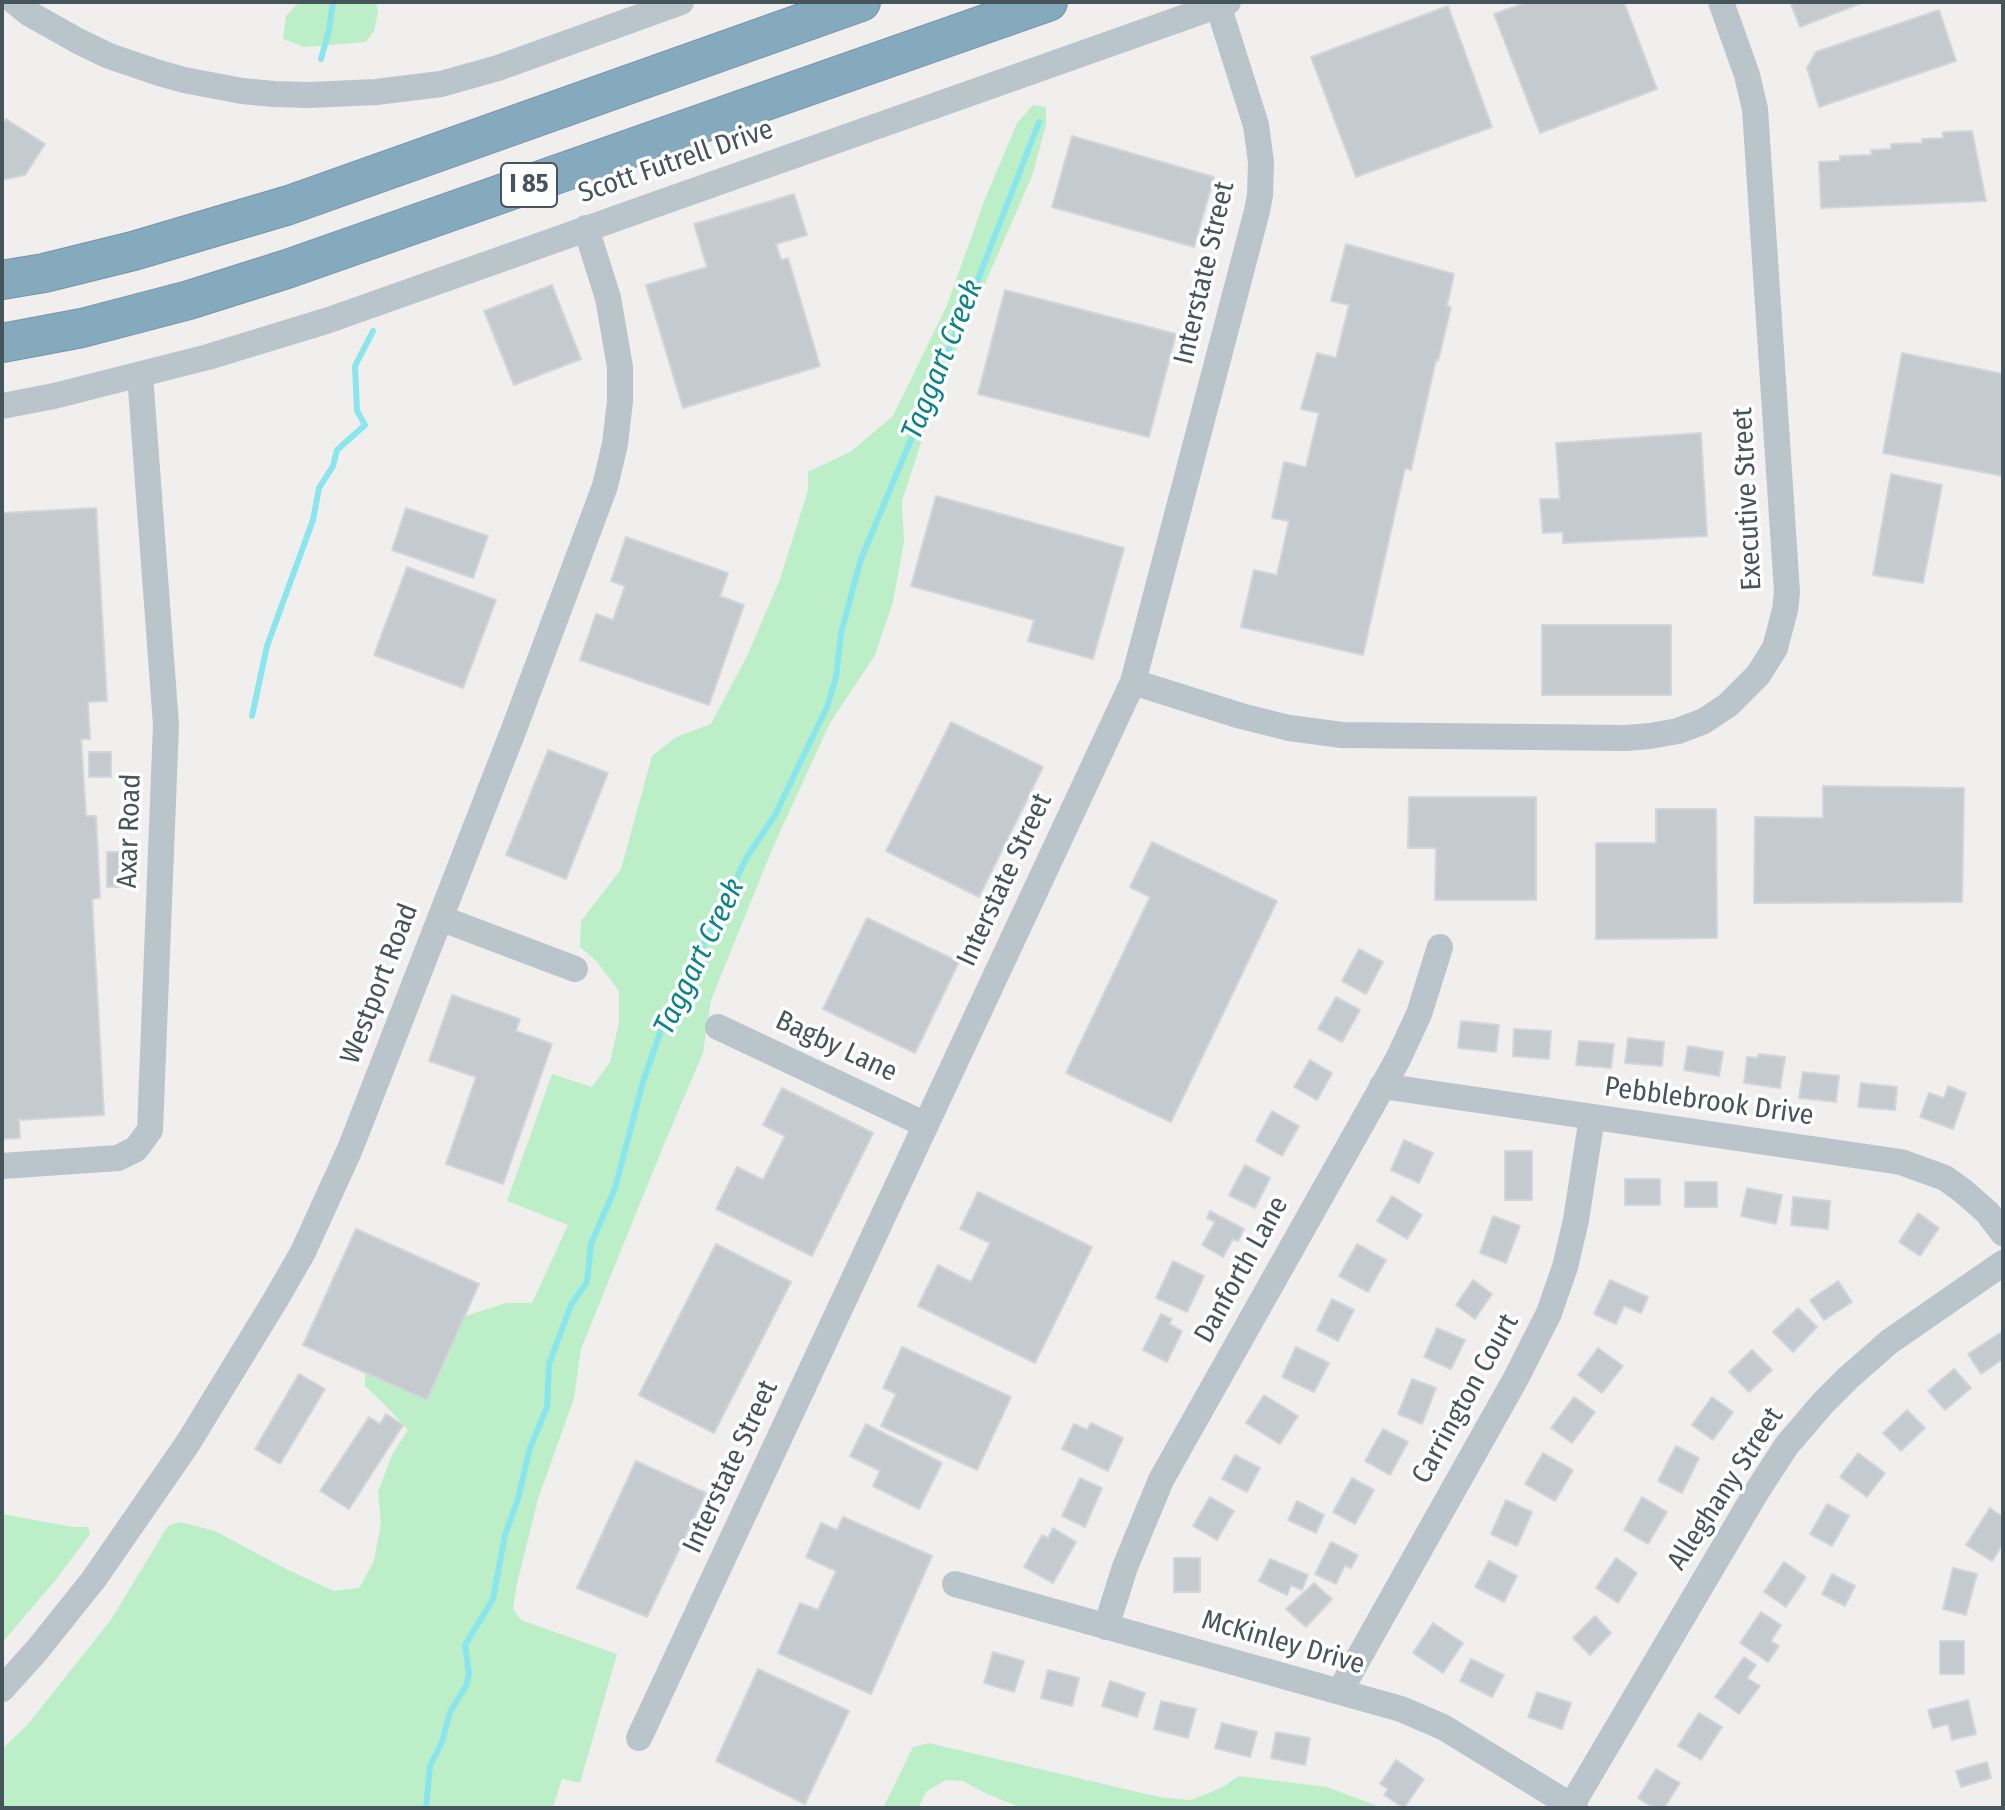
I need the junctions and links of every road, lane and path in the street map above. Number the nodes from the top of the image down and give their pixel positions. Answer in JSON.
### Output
{"nodes":[{"id":1,"x":15,"y":2,"type":"edge"},
{"id":2,"x":681,"y":2,"type":"edge"},
{"id":3,"x":861,"y":2,"type":"edge"},
{"id":4,"x":1048,"y":2,"type":"edge"},
{"id":5,"x":1721,"y":2,"type":"edge"},
{"id":6,"x":1223,"y":4,"type":"edge"},
{"id":7,"x":586,"y":228,"type":"junction"},
{"id":8,"x":2,"y":280,"type":"edge"},
{"id":9,"x":2,"y":343,"type":"edge"},
{"id":10,"x":140,"y":375,"type":"junction"},
{"id":11,"x":2,"y":406,"type":"edge"},
{"id":12,"x":1133,"y":682,"type":"junction"},
{"id":13,"x":440,"y":918,"type":"junction"},
{"id":14,"x":1440,"y":947,"type":"dead end"},
{"id":15,"x":575,"y":969,"type":"dead end"},
{"id":16,"x":718,"y":1027,"type":"dead end"},
{"id":17,"x":1382,"y":1086,"type":"junction"},
{"id":18,"x":1592,"y":1117,"type":"junction"},
{"id":19,"x":926,"y":1125,"type":"junction"},
{"id":20,"x":2,"y":1166,"type":"edge"},
{"id":21,"x":2003,"y":1233,"type":"edge"},
{"id":22,"x":2003,"y":1263,"type":"edge"},
{"id":23,"x":955,"y":1584,"type":"dead end"},
{"id":24,"x":1106,"y":1627,"type":"junction"},
{"id":25,"x":2,"y":1689,"type":"edge"},
{"id":26,"x":1340,"y":1691,"type":"junction"},
{"id":27,"x":639,"y":1738,"type":"dead end"},
{"id":28,"x":1572,"y":1807,"type":"edge"}],
"edges":[{"from":1,"to":2,"type":"street"},
{"from":3,"to":8,"type":"highway","number":"I 85"},
{"from":4,"to":9,"type":"highway","number":"I 85"},
{"from":5,"to":12,"type":"street","name":"Executive Street"},
{"from":6,"to":7,"type":"street","name":"Scott Futrell Drive"},
{"from":6,"to":12,"type":"street","name":"Interstate Street"},
{"from":7,"to":10,"type":"street","name":"Scott Futrell Drive"},
{"from":7,"to":13,"type":"street","name":"Westport Road"},
{"from":10,"to":11,"type":"street","name":"Scott Futrell Drive"},
{"from":10,"to":20,"type":"street","name":"Axar Road"},
{"from":12,"to":19,"type":"street","name":"Interstate Street"},
{"from":13,"to":15,"type":"street"},
{"from":13,"to":25,"type":"street","name":"Westport Road"},
{"from":14,"to":17,"type":"street","name":"Danforth Lane"},
{"from":16,"to":19,"type":"street","name":"Bagby Lane"},
{"from":17,"to":18,"type":"street","name":"Pebblebrook Drive"},
{"from":17,"to":24,"type":"street","name":"Danforth Lane"},
{"from":18,"to":21,"type":"street","name":"Pebblebrook Drive"},
{"from":18,"to":26,"type":"street","name":"Carrington Court"},
{"from":19,"to":27,"type":"street","name":"Interstate Street"},
{"from":22,"to":28,"type":"street","name":"Alleghany Street"},
{"from":23,"to":24,"type":"street","name":"McKinley Drive"},
{"from":24,"to":26,"type":"street","name":"McKinley Drive"},
{"from":26,"to":28,"type":"street","name":"McKinley Drive"}]}
